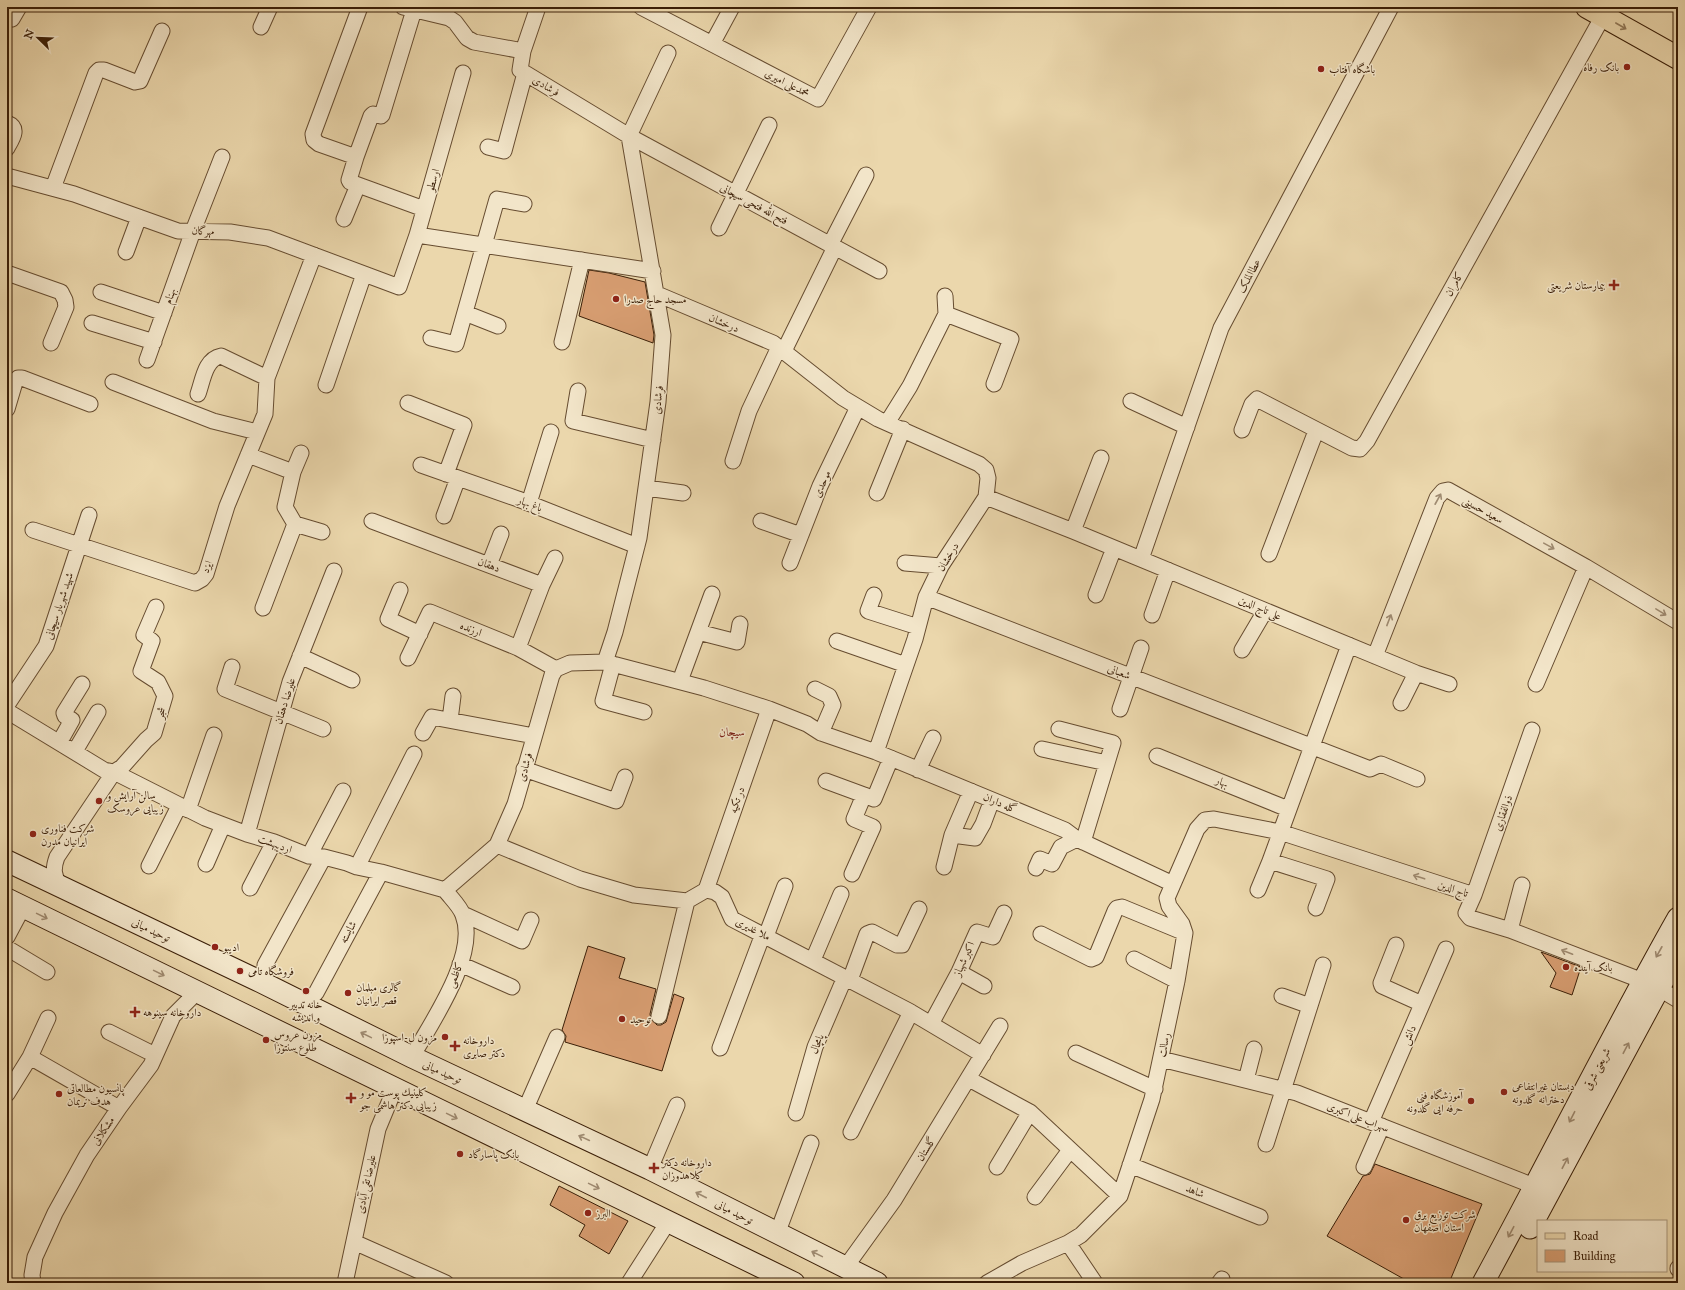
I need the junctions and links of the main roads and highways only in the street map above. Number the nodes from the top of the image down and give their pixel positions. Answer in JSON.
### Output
{"nodes":[{"id":1,"x":1595,"y":11,"type":"edge"},
{"id":2,"x":1678,"y":58,"type":"edge"},
{"id":3,"x":7,"y":861,"type":"edge"},
{"id":4,"x":15,"y":903,"type":"edge"},
{"id":5,"x":1678,"y":918,"type":"edge"},
{"id":6,"x":1678,"y":953,"type":"edge"},
{"id":7,"x":1650,"y":984,"type":"junction"},
{"id":8,"x":1543,"y":1189,"type":"junction"},
{"id":9,"x":794,"y":1283,"type":"edge"},
{"id":10,"x":878,"y":1283,"type":"edge"},
{"id":11,"x":1484,"y":1283,"type":"edge"},
{"id":12,"x":1500,"y":1283,"type":"edge"}],
"edges":[{"from":1,"to":2,"type":"main road","one_way":true},
{"from":10,"to":3,"type":"main road","name":"توحید میانی","one_way":true},
{"from":4,"to":9,"type":"main road","one_way":true},
{"from":5,"to":7,"type":"main road","name":"شریعتی شرقی","one_way":true},
{"from":6,"to":7,"type":"main road","name":"شریعتی شرقی"},
{"from":7,"to":8,"type":"main road","name":"شریعتی شرقی"},
{"from":8,"to":11,"type":"main road","name":"شریعتی شرقی","one_way":true},
{"from":8,"to":12,"type":"main road","name":"شریعتی شرقی"}]}
